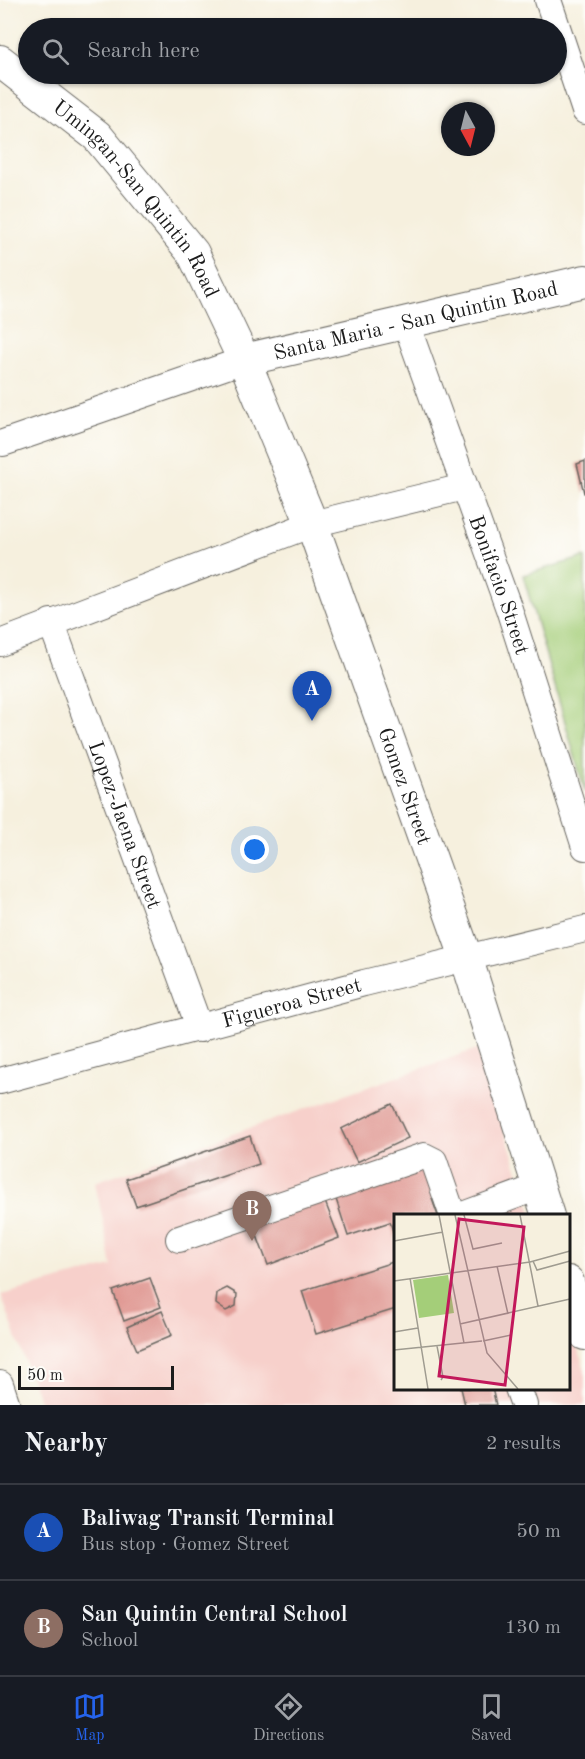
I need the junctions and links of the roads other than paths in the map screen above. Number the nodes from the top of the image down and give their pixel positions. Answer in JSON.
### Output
{"nodes":[{"id":1,"x":548,"y":0,"type":"edge"},
{"id":2,"x":554,"y":18,"type":"edge"},
{"id":3,"x":567,"y":57,"type":"edge"},
{"id":4,"x":0,"y":61,"type":"edge"},
{"id":5,"x":18,"y":75,"type":"edge"},
{"id":6,"x":30,"y":84,"type":"edge"},
{"id":7,"x":585,"y":111,"type":"edge"},
{"id":8,"x":585,"y":281,"type":"edge"},
{"id":9,"x":406,"y":323,"type":"junction"},
{"id":10,"x":244,"y":360,"type":"junction"},
{"id":11,"x":3,"y":443,"type":"dead end"},
{"id":12,"x":464,"y":487,"type":"junction"},
{"id":13,"x":312,"y":524,"type":"junction"},
{"id":14,"x":51,"y":622,"type":"junction"},
{"id":15,"x":0,"y":643,"type":"edge"},
{"id":16,"x":585,"y":847,"type":"edge"},
{"id":17,"x":585,"y":929,"type":"edge"},
{"id":18,"x":467,"y":960,"type":"junction"},
{"id":19,"x":200,"y":1029,"type":"junction"},
{"id":20,"x":0,"y":1081,"type":"edge"},
{"id":21,"x":543,"y":1202,"type":"edge"},
{"id":22,"x":452,"y":1214,"type":"edge"},
{"id":23,"x":472,"y":1214,"type":"edge"},
{"id":24,"x":179,"y":1239,"type":"dead end"},
{"id":25,"x":570,"y":1288,"type":"edge"},
{"id":26,"x":585,"y":1334,"type":"edge"},
{"id":27,"x":0,"y":1384,"type":"edge"},
{"id":28,"x":518,"y":1390,"type":"edge"},
{"id":29,"x":7,"y":1405,"type":"edge"},
{"id":30,"x":524,"y":1405,"type":"edge"}],
"edges":[{"from":1,"to":2,"type":"street"},
{"from":3,"to":7,"type":"street"},
{"from":4,"to":5,"type":"main road","name":"Umingan-San Quintin Road"},
{"from":6,"to":10,"type":"main road","name":"Umingan-San Quintin Road"},
{"from":8,"to":9,"type":"main road","name":"Santa Maria - San Quintin Road"},
{"from":9,"to":10,"type":"main road","name":"Santa Maria - San Quintin Road"},
{"from":9,"to":12,"type":"street","name":"Bonifacio Street"},
{"from":10,"to":11,"type":"street"},
{"from":10,"to":13,"type":"main road","name":"Gomez Street"},
{"from":12,"to":13,"type":"street"},
{"from":12,"to":16,"type":"street","name":"Bonifacio Street"},
{"from":13,"to":14,"type":"street"},
{"from":13,"to":18,"type":"main road","name":"Gomez Street"},
{"from":14,"to":15,"type":"street"},
{"from":14,"to":19,"type":"street","name":"Lopez-Jaena Street"},
{"from":17,"to":18,"type":"street","name":"Figueroa Street"},
{"from":18,"to":19,"type":"street","name":"Figueroa Street"},
{"from":18,"to":21,"type":"main road","name":"Gomez Street"},
{"from":19,"to":20,"type":"street","name":"Figueroa Street"},
{"from":21,"to":23,"type":"street"},
{"from":22,"to":24,"type":"street"},
{"from":25,"to":26,"type":"main road"},
{"from":27,"to":29,"type":"street"},
{"from":28,"to":30,"type":"street"}]}
